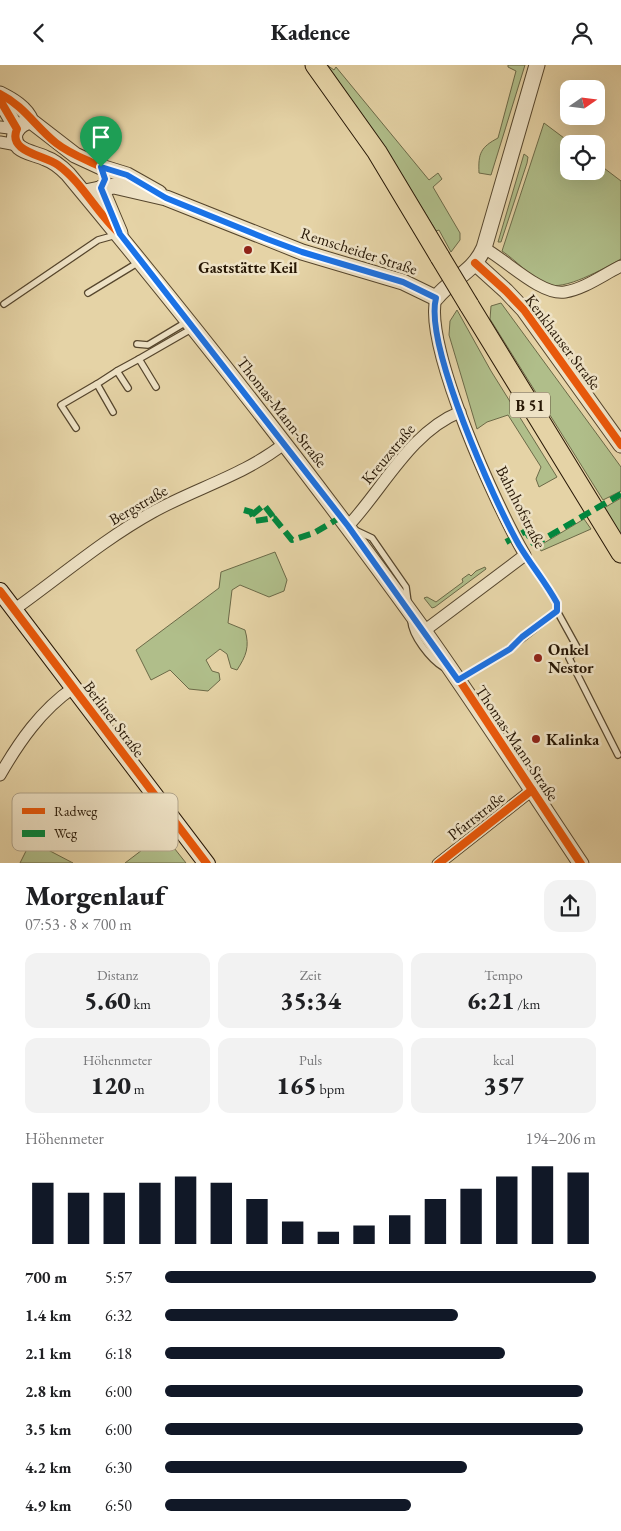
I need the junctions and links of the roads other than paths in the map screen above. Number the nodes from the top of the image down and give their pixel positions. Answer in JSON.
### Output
{"nodes":[{"id":1,"x":315,"y":65,"type":"edge"},
{"id":2,"x":537,"y":65,"type":"edge"},
{"id":3,"x":0,"y":94,"type":"edge"},
{"id":4,"x":0,"y":99,"type":"edge"},
{"id":5,"x":31,"y":121,"type":"junction"},
{"id":6,"x":0,"y":127,"type":"edge"},
{"id":7,"x":17,"y":129,"type":"junction"},
{"id":8,"x":0,"y":142,"type":"edge"},
{"id":9,"x":17,"y":145,"type":"junction"},
{"id":10,"x":101,"y":167,"type":"junction"},
{"id":11,"x":101,"y":188,"type":"junction"},
{"id":12,"x":85,"y":193,"type":"junction"},
{"id":13,"x":166,"y":198,"type":"junction"},
{"id":14,"x":120,"y":234,"type":"junction"},
{"id":15,"x":484,"y":247,"type":"junction"},
{"id":16,"x":141,"y":260,"type":"junction"},
{"id":17,"x":475,"y":263,"type":"junction"},
{"id":18,"x":621,"y":266,"type":"edge"},
{"id":19,"x":88,"y":293,"type":"dead end"},
{"id":20,"x":436,"y":298,"type":"junction"},
{"id":21,"x":4,"y":304,"type":"dead end"},
{"id":22,"x":192,"y":323,"type":"junction"},
{"id":23,"x":137,"y":344,"type":"dead end"},
{"id":24,"x":138,"y":359,"type":"junction"},
{"id":25,"x":117,"y":371,"type":"junction"},
{"id":26,"x":96,"y":384,"type":"junction"},
{"id":27,"x":156,"y":387,"type":"dead end"},
{"id":28,"x":128,"y":388,"type":"dead end"},
{"id":29,"x":460,"y":411,"type":"junction"},
{"id":30,"x":113,"y":412,"type":"dead end"},
{"id":31,"x":76,"y":428,"type":"dead end"},
{"id":32,"x":285,"y":443,"type":"junction"},
{"id":33,"x":621,"y":445,"type":"edge"},
{"id":34,"x":348,"y":526,"type":"junction"},
{"id":35,"x":621,"y":553,"type":"edge"},
{"id":36,"x":525,"y":555,"type":"junction"},
{"id":37,"x":0,"y":591,"type":"edge"},
{"id":38,"x":15,"y":609,"type":"junction"},
{"id":39,"x":410,"y":611,"type":"junction"},
{"id":40,"x":557,"y":611,"type":"junction"},
{"id":41,"x":424,"y":631,"type":"junction"},
{"id":42,"x":456,"y":677,"type":"junction"},
{"id":43,"x":73,"y":688,"type":"junction"},
{"id":44,"x":618,"y":755,"type":"dead end"},
{"id":45,"x":0,"y":775,"type":"edge"},
{"id":46,"x":532,"y":790,"type":"junction"},
{"id":47,"x":153,"y":793,"type":"edge"},
{"id":48,"x":178,"y":825,"type":"edge"},
{"id":49,"x":207,"y":863,"type":"edge"},
{"id":50,"x":438,"y":863,"type":"edge"},
{"id":51,"x":581,"y":863,"type":"edge"}],
"edges":[{"from":1,"to":35,"type":"main road","number":"B 51","bridge":true},
{"from":2,"to":15,"type":"street"},
{"from":3,"to":5,"type":"street","name":"Remscheider Straße"},
{"from":4,"to":7,"type":"street"},
{"from":5,"to":7,"type":"street"},
{"from":5,"to":10,"type":"street","name":"Remscheider Straße"},
{"from":6,"to":7,"type":"street"},
{"from":7,"to":9,"type":"street"},
{"from":8,"to":9,"type":"street"},
{"from":9,"to":12,"type":"street","name":"Thomas-Mann-Straße"},
{"from":10,"to":11,"type":"street"},
{"from":10,"to":13,"type":"street","name":"Remscheider Straße"},
{"from":11,"to":12,"type":"street"},
{"from":11,"to":13,"type":"street","name":"Remscheider Straße"},
{"from":11,"to":14,"type":"street","name":"Thomas-Mann-Straße"},
{"from":12,"to":14,"type":"street","name":"Thomas-Mann-Straße"},
{"from":13,"to":20,"type":"street","name":"Remscheider Straße"},
{"from":14,"to":16,"type":"street","name":"Thomas-Mann-Straße"},
{"from":14,"to":21,"type":"lane"},
{"from":15,"to":17,"type":"street"},
{"from":15,"to":18,"type":"street"},
{"from":16,"to":19,"type":"lane"},
{"from":16,"to":22,"type":"street","name":"Thomas-Mann-Straße"},
{"from":17,"to":20,"type":"street"},
{"from":17,"to":33,"type":"street","name":"Kenkhauser Straße"},
{"from":20,"to":29,"type":"street","name":"Bahnhofstraße"},
{"from":22,"to":23,"type":"lane"},
{"from":22,"to":24,"type":"lane"},
{"from":22,"to":32,"type":"street","name":"Thomas-Mann-Straße"},
{"from":24,"to":25,"type":"lane"},
{"from":24,"to":27,"type":"lane"},
{"from":25,"to":26,"type":"lane"},
{"from":25,"to":28,"type":"lane"},
{"from":26,"to":30,"type":"lane"},
{"from":26,"to":31,"type":"lane"},
{"from":29,"to":34,"type":"street","name":"Kreuzstraße"},
{"from":29,"to":36,"type":"street","name":"Bahnhofstraße"},
{"from":32,"to":34,"type":"street","name":"Thomas-Mann-Straße"},
{"from":32,"to":38,"type":"street","name":"Bergstraße"},
{"from":34,"to":39,"type":"street","name":"Thomas-Mann-Straße"},
{"from":36,"to":40,"type":"lane","name":"Bahnhofstraße"},
{"from":36,"to":41,"type":"street"},
{"from":37,"to":38,"type":"main road","name":"Berliner Straße"},
{"from":38,"to":43,"type":"main road","name":"Berliner Straße"},
{"from":39,"to":41,"type":"street","name":"Thomas-Mann-Straße"},
{"from":39,"to":42,"type":"lane"},
{"from":40,"to":42,"type":"lane"},
{"from":40,"to":44,"type":"lane","name":"Bahnhofstraße"},
{"from":41,"to":42,"type":"street","name":"Thomas-Mann-Straße"},
{"from":42,"to":46,"type":"street","name":"Thomas-Mann-Straße"},
{"from":43,"to":45,"type":"street"},
{"from":43,"to":47,"type":"main road","name":"Berliner Straße"},
{"from":46,"to":50,"type":"street","name":"Pfarrstraße"},
{"from":46,"to":51,"type":"street","name":"Thomas-Mann-Straße"},
{"from":48,"to":49,"type":"main road","name":"Berliner Straße"}]}
